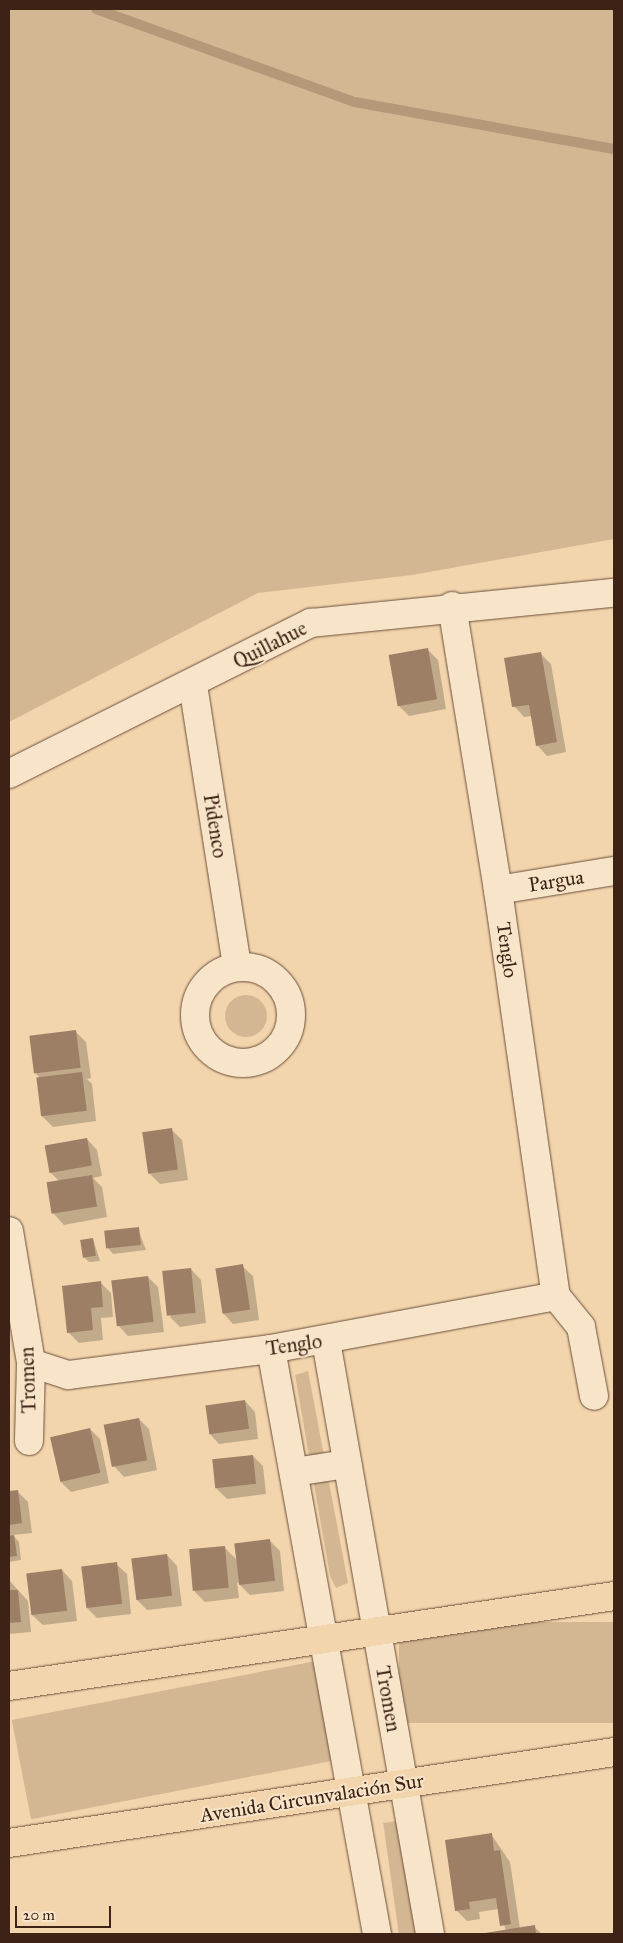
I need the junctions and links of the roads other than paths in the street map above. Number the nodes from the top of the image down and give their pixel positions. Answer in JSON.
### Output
{"nodes":[{"id":1,"x":614,"y":593,"type":"edge"},
{"id":2,"x":452,"y":606,"type":"junction"},
{"id":3,"x":193,"y":685,"type":"junction"},
{"id":4,"x":9,"y":774,"type":"edge"},
{"id":5,"x":614,"y":871,"type":"edge"},
{"id":6,"x":498,"y":890,"type":"junction"},
{"id":7,"x":237,"y":967,"type":"dead end"},
{"id":8,"x":9,"y":1231,"type":"edge"},
{"id":9,"x":556,"y":1296,"type":"junction"},
{"id":10,"x":326,"y":1341,"type":"junction"},
{"id":11,"x":271,"y":1349,"type":"junction"},
{"id":12,"x":31,"y":1363,"type":"junction"},
{"id":13,"x":594,"y":1396,"type":"dead end"},
{"id":14,"x":29,"y":1441,"type":"dead end"},
{"id":15,"x":347,"y":1464,"type":"junction"},
{"id":16,"x":294,"y":1472,"type":"junction"},
{"id":17,"x":614,"y":1596,"type":"edge"},
{"id":18,"x":377,"y":1631,"type":"junction"},
{"id":19,"x":324,"y":1639,"type":"junction"},
{"id":20,"x":9,"y":1686,"type":"edge"},
{"id":21,"x":614,"y":1752,"type":"edge"},
{"id":22,"x":404,"y":1784,"type":"junction"},
{"id":23,"x":351,"y":1792,"type":"junction"},
{"id":24,"x":9,"y":1843,"type":"edge"},
{"id":25,"x":377,"y":1934,"type":"edge"},
{"id":26,"x":430,"y":1934,"type":"edge"}],
"edges":[{"from":1,"to":2,"type":"street","name":"Quillahue"},
{"from":2,"to":3,"type":"street","name":"Quillahue"},
{"from":2,"to":6,"type":"street","name":"Tenglo"},
{"from":3,"to":4,"type":"street","name":"Quillahue"},
{"from":3,"to":7,"type":"street","name":"Pidenco"},
{"from":5,"to":6,"type":"street","name":"Pargua"},
{"from":6,"to":9,"type":"street","name":"Tenglo"},
{"from":8,"to":12,"type":"street","name":"Tromen"},
{"from":9,"to":10,"type":"street","name":"Tenglo"},
{"from":9,"to":13,"type":"street","name":"Tenglo"},
{"from":10,"to":11,"type":"street","name":"Tenglo"},
{"from":10,"to":15,"type":"street","name":"Tromen"},
{"from":11,"to":12,"type":"street","name":"Tenglo"},
{"from":11,"to":16,"type":"street"},
{"from":12,"to":14,"type":"street","name":"Tromen"},
{"from":15,"to":16,"type":"street"},
{"from":15,"to":18,"type":"street","name":"Tromen"},
{"from":16,"to":19,"type":"street"},
{"from":17,"to":18,"type":"main road"},
{"from":18,"to":19,"type":"main road"},
{"from":18,"to":22,"type":"street","name":"Tromen"},
{"from":19,"to":20,"type":"main road"},
{"from":19,"to":23,"type":"street"},
{"from":21,"to":22,"type":"main road","name":"Avenida Circunvalación Sur"},
{"from":22,"to":23,"type":"main road","name":"Avenida Circunvalación Sur"},
{"from":22,"to":26,"type":"street","name":"Tromen"},
{"from":23,"to":24,"type":"main road","name":"Avenida Circunvalación Sur"},
{"from":23,"to":25,"type":"street"}]}
